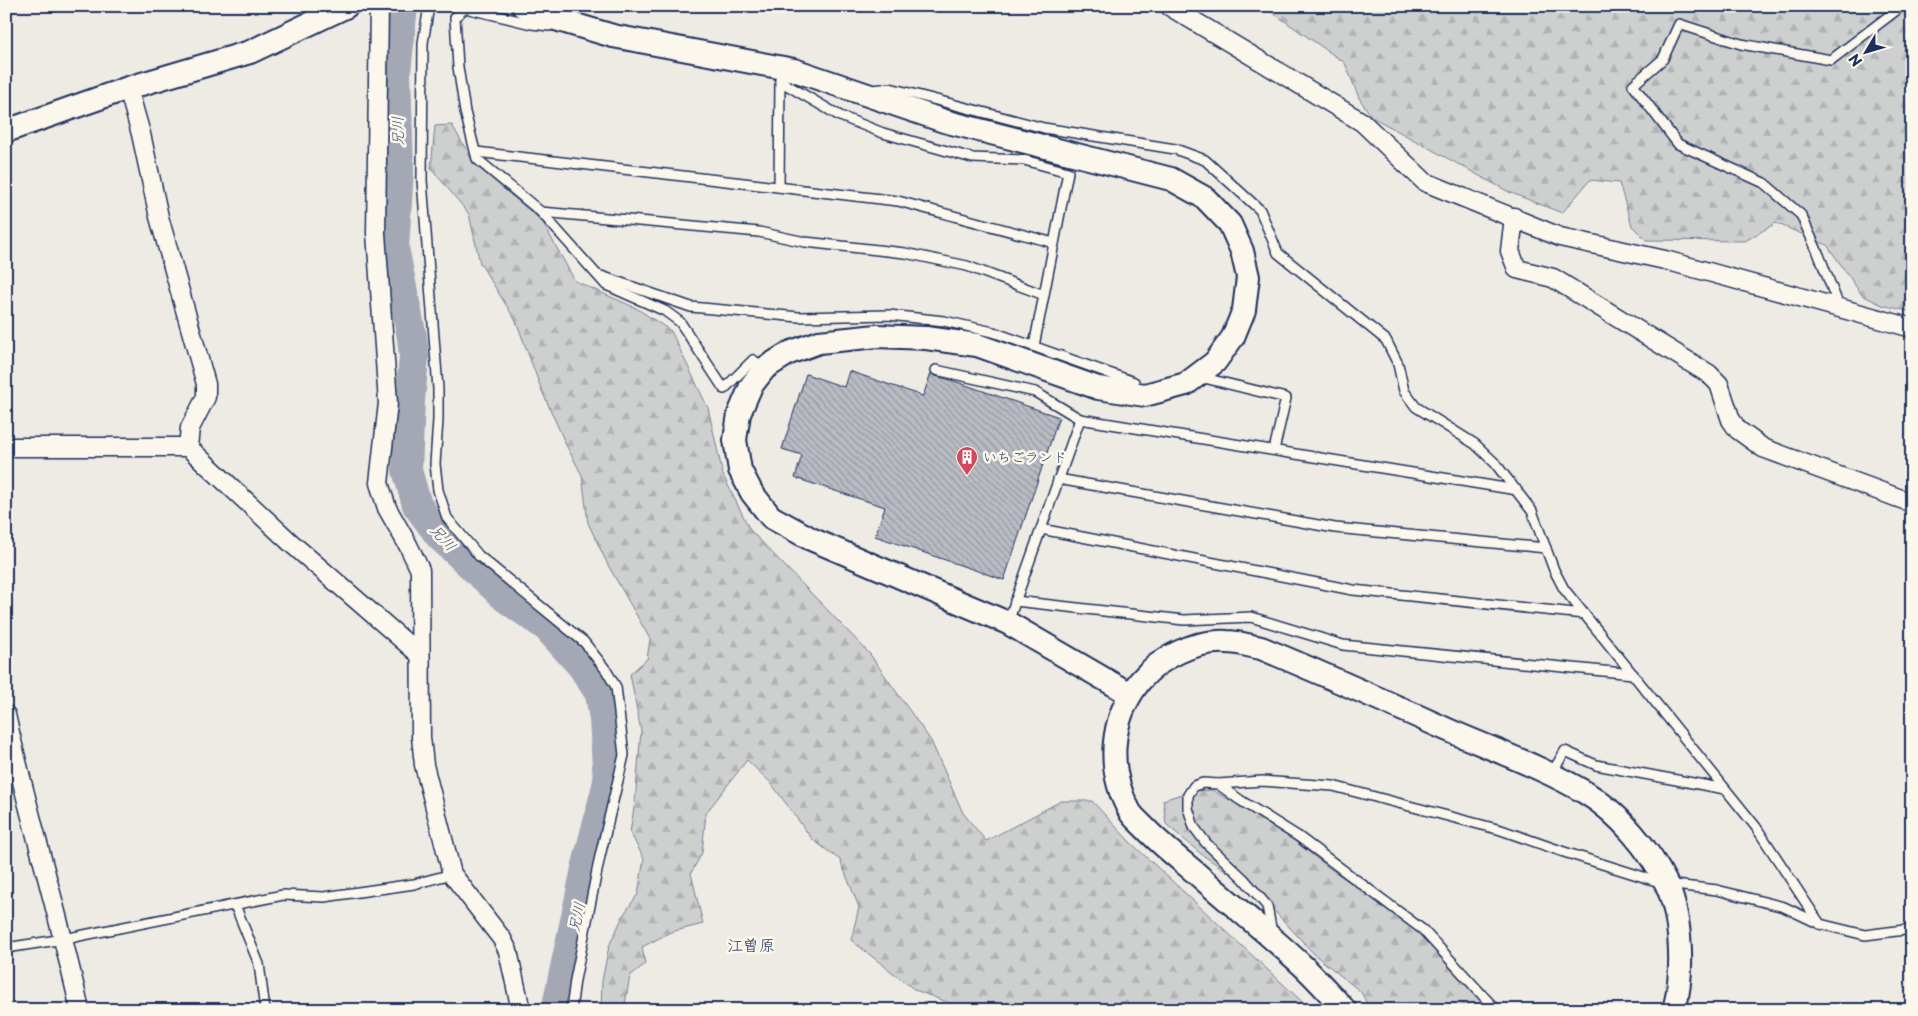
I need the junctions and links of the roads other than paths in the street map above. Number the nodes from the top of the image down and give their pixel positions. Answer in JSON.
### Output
{"nodes":[{"id":1,"x":347,"y":6,"type":"edge"},
{"id":2,"x":379,"y":6,"type":"edge"},
{"id":3,"x":429,"y":6,"type":"edge"},
{"id":4,"x":523,"y":6,"type":"edge"},
{"id":5,"x":1169,"y":6,"type":"edge"},
{"id":6,"x":1902,"y":6,"type":"edge"},
{"id":7,"x":613,"y":36,"type":"junction"},
{"id":8,"x":781,"y":74,"type":"junction"},
{"id":9,"x":128,"y":88,"type":"junction"},
{"id":10,"x":859,"y":91,"type":"junction"},
{"id":11,"x":6,"y":131,"type":"edge"},
{"id":12,"x":476,"y":152,"type":"junction"},
{"id":13,"x":1036,"y":154,"type":"junction"},
{"id":14,"x":779,"y":187,"type":"junction"},
{"id":15,"x":540,"y":212,"type":"junction"},
{"id":16,"x":1514,"y":217,"type":"junction"},
{"id":17,"x":1054,"y":243,"type":"junction"},
{"id":18,"x":597,"y":275,"type":"junction"},
{"id":19,"x":1044,"y":295,"type":"junction"},
{"id":20,"x":1840,"y":309,"type":"junction"},
{"id":21,"x":1912,"y":328,"type":"edge"},
{"id":22,"x":1034,"y":346,"type":"junction"},
{"id":23,"x":765,"y":368,"type":"junction"},
{"id":24,"x":936,"y":370,"type":"dead end"},
{"id":25,"x":1197,"y":376,"type":"junction"},
{"id":26,"x":1134,"y":393,"type":"junction"},
{"id":27,"x":1080,"y":419,"type":"junction"},
{"id":28,"x":6,"y":447,"type":"edge"},
{"id":29,"x":188,"y":447,"type":"junction"},
{"id":30,"x":1274,"y":450,"type":"junction"},
{"id":31,"x":1058,"y":479,"type":"junction"},
{"id":32,"x":1517,"y":490,"type":"junction"},
{"id":33,"x":1912,"y":503,"type":"edge"},
{"id":34,"x":1041,"y":528,"type":"junction"},
{"id":35,"x":1546,"y":548,"type":"junction"},
{"id":36,"x":1015,"y":601,"type":"junction"},
{"id":37,"x":1584,"y":614,"type":"junction"},
{"id":38,"x":1008,"y":622,"type":"junction"},
{"id":39,"x":420,"y":655,"type":"junction"},
{"id":40,"x":1633,"y":674,"type":"junction"},
{"id":41,"x":1130,"y":694,"type":"junction"},
{"id":42,"x":6,"y":715,"type":"edge"},
{"id":43,"x":1551,"y":776,"type":"junction"},
{"id":44,"x":1218,"y":784,"type":"junction"},
{"id":45,"x":1725,"y":789,"type":"junction"},
{"id":46,"x":452,"y":874,"type":"junction"},
{"id":47,"x":1666,"y":884,"type":"junction"},
{"id":48,"x":235,"y":905,"type":"junction"},
{"id":49,"x":1820,"y":924,"type":"junction"},
{"id":50,"x":1912,"y":929,"type":"edge"},
{"id":51,"x":64,"y":939,"type":"junction"},
{"id":52,"x":1273,"y":940,"type":"junction"},
{"id":53,"x":6,"y":948,"type":"edge"},
{"id":54,"x":80,"y":1010,"type":"edge"},
{"id":55,"x":265,"y":1010,"type":"edge"},
{"id":56,"x":521,"y":1010,"type":"edge"},
{"id":57,"x":571,"y":1010,"type":"edge"},
{"id":58,"x":1345,"y":1010,"type":"edge"},
{"id":59,"x":1496,"y":1010,"type":"edge"},
{"id":60,"x":1674,"y":1010,"type":"edge"}],
"edges":[{"from":1,"to":9,"type":"street"},
{"from":2,"to":39,"type":"street"},
{"from":3,"to":57,"type":"lane"},
{"from":4,"to":7,"type":"street"},
{"from":5,"to":16,"type":"street"},
{"from":6,"to":20,"type":"lane"},
{"from":7,"to":8,"type":"street"},
{"from":7,"to":12,"type":"lane"},
{"from":8,"to":10,"type":"street"},
{"from":8,"to":13,"type":"lane"},
{"from":8,"to":14,"type":"lane"},
{"from":9,"to":11,"type":"street"},
{"from":9,"to":29,"type":"street"},
{"from":10,"to":13,"type":"street"},
{"from":10,"to":32,"type":"lane"},
{"from":12,"to":14,"type":"lane"},
{"from":12,"to":15,"type":"lane"},
{"from":13,"to":17,"type":"lane"},
{"from":13,"to":25,"type":"street"},
{"from":14,"to":17,"type":"lane"},
{"from":15,"to":18,"type":"lane"},
{"from":15,"to":19,"type":"lane"},
{"from":16,"to":20,"type":"street"},
{"from":16,"to":33,"type":"street"},
{"from":17,"to":19,"type":"lane"},
{"from":18,"to":22,"type":"lane"},
{"from":18,"to":23,"type":"lane"},
{"from":19,"to":22,"type":"lane"},
{"from":20,"to":21,"type":"street"},
{"from":22,"to":26,"type":"lane"},
{"from":23,"to":26,"type":"street"},
{"from":23,"to":38,"type":"street"},
{"from":24,"to":27,"type":"lane"},
{"from":25,"to":26,"type":"street"},
{"from":25,"to":30,"type":"lane"},
{"from":27,"to":30,"type":"lane"},
{"from":27,"to":31,"type":"lane"},
{"from":28,"to":29,"type":"street"},
{"from":29,"to":39,"type":"street"},
{"from":30,"to":32,"type":"lane"},
{"from":31,"to":34,"type":"lane"},
{"from":31,"to":35,"type":"lane"},
{"from":32,"to":35,"type":"lane"},
{"from":34,"to":36,"type":"lane"},
{"from":34,"to":37,"type":"lane"},
{"from":35,"to":37,"type":"lane"},
{"from":36,"to":38,"type":"lane"},
{"from":36,"to":40,"type":"lane"},
{"from":37,"to":40,"type":"lane"},
{"from":38,"to":41,"type":"street"},
{"from":39,"to":46,"type":"street"},
{"from":40,"to":45,"type":"lane"},
{"from":41,"to":43,"type":"street"},
{"from":41,"to":52,"type":"street"},
{"from":42,"to":51,"type":"street"},
{"from":43,"to":45,"type":"lane"},
{"from":43,"to":47,"type":"street"},
{"from":44,"to":47,"type":"lane"},
{"from":44,"to":52,"type":"lane"},
{"from":44,"to":59,"type":"lane"},
{"from":45,"to":49,"type":"lane"},
{"from":46,"to":48,"type":"lane"},
{"from":46,"to":56,"type":"street"},
{"from":47,"to":49,"type":"lane"},
{"from":47,"to":60,"type":"street"},
{"from":48,"to":51,"type":"lane"},
{"from":48,"to":55,"type":"lane"},
{"from":49,"to":50,"type":"lane"},
{"from":51,"to":53,"type":"lane"},
{"from":51,"to":54,"type":"street"},
{"from":52,"to":58,"type":"street"}]}
